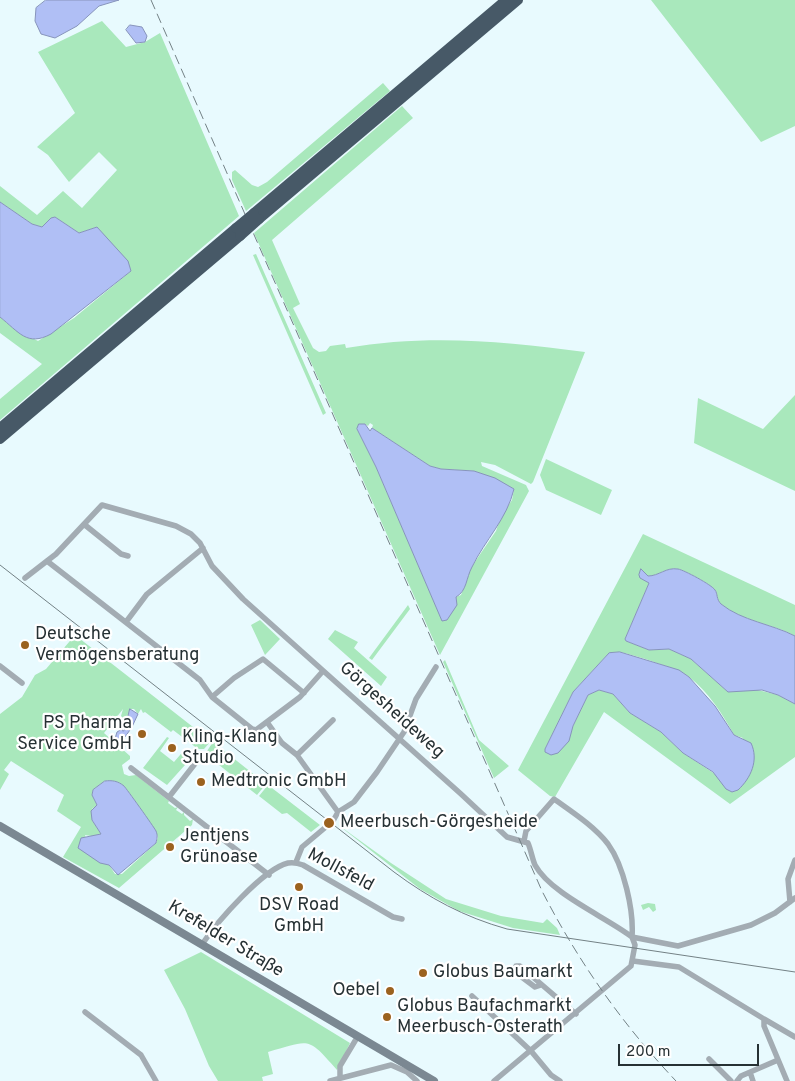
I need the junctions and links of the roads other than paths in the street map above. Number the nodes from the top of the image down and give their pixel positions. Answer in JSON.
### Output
{"nodes":[{"id":1,"x":506,"y":0,"type":"edge"},
{"id":2,"x":518,"y":0,"type":"edge"},
{"id":3,"x":256,"y":216,"type":"junction"},
{"id":4,"x":238,"y":232,"type":"junction"},
{"id":5,"x":0,"y":428,"type":"edge"},
{"id":6,"x":0,"y":439,"type":"edge"},
{"id":7,"x":85,"y":525,"type":"junction"},
{"id":8,"x":203,"y":548,"type":"junction"},
{"id":9,"x":128,"y":556,"type":"dead end"},
{"id":10,"x":47,"y":561,"type":"junction"},
{"id":11,"x":25,"y":578,"type":"dead end"},
{"id":12,"x":126,"y":622,"type":"junction"},
{"id":13,"x":0,"y":666,"type":"edge"},
{"id":14,"x":436,"y":666,"type":"dead end"},
{"id":15,"x":323,"y":671,"type":"junction"},
{"id":16,"x":22,"y":682,"type":"dead end"},
{"id":17,"x":304,"y":693,"type":"junction"},
{"id":18,"x":212,"y":697,"type":"junction"},
{"id":19,"x":333,"y":720,"type":"dead end"},
{"id":20,"x":266,"y":722,"type":"junction"},
{"id":21,"x":399,"y":738,"type":"junction"},
{"id":22,"x":297,"y":755,"type":"junction"},
{"id":23,"x":201,"y":756,"type":"dead end"},
{"id":24,"x":131,"y":768,"type":"dead end"},
{"id":25,"x":169,"y":797,"type":"junction"},
{"id":26,"x":338,"y":812,"type":"junction"},
{"id":27,"x":0,"y":826,"type":"edge"},
{"id":28,"x":524,"y":841,"type":"junction"},
{"id":29,"x":795,"y":860,"type":"edge"},
{"id":30,"x":296,"y":862,"type":"junction"},
{"id":31,"x":269,"y":875,"type":"junction"},
{"id":32,"x":792,"y":900,"type":"edge"},
{"id":33,"x":402,"y":920,"type":"dead end"},
{"id":34,"x":632,"y":937,"type":"junction"},
{"id":35,"x":203,"y":943,"type":"junction"},
{"id":36,"x":633,"y":961,"type":"junction"},
{"id":37,"x":541,"y":985,"type":"junction"},
{"id":38,"x":472,"y":996,"type":"dead end"},
{"id":39,"x":86,"y":1012,"type":"dead end"},
{"id":40,"x":576,"y":1014,"type":"junction"},
{"id":41,"x":764,"y":1019,"type":"junction"},
{"id":42,"x":358,"y":1036,"type":"junction"},
{"id":43,"x":795,"y":1037,"type":"edge"},
{"id":44,"x":531,"y":1051,"type":"junction"},
{"id":45,"x":709,"y":1059,"type":"dead end"},
{"id":46,"x":778,"y":1060,"type":"junction"},
{"id":47,"x":750,"y":1072,"type":"junction"},
{"id":48,"x":340,"y":1078,"type":"junction"},
{"id":49,"x":426,"y":1078,"type":"edge"},
{"id":50,"x":156,"y":1081,"type":"edge"},
{"id":51,"x":330,"y":1081,"type":"edge"},
{"id":52,"x":417,"y":1081,"type":"edge"},
{"id":53,"x":434,"y":1081,"type":"edge"},
{"id":54,"x":494,"y":1081,"type":"edge"},
{"id":55,"x":560,"y":1081,"type":"edge"},
{"id":56,"x":731,"y":1081,"type":"edge"},
{"id":57,"x":738,"y":1081,"type":"edge"},
{"id":58,"x":753,"y":1081,"type":"edge"},
{"id":59,"x":787,"y":1081,"type":"edge"}],
"edges":[{"from":1,"to":3,"type":"highway"},
{"from":2,"to":3,"type":"highway"},
{"from":3,"to":4,"type":"highway","bridge":true},
{"from":4,"to":5,"type":"highway"},
{"from":4,"to":6,"type":"highway"},
{"from":7,"to":8,"type":"street","name":"Görgesheideweg"},
{"from":7,"to":9,"type":"street"},
{"from":7,"to":10,"type":"street"},
{"from":8,"to":12,"type":"street"},
{"from":8,"to":15,"type":"street","name":"Görgesheideweg"},
{"from":10,"to":11,"type":"street"},
{"from":10,"to":12,"type":"street"},
{"from":12,"to":18,"type":"street"},
{"from":13,"to":16,"type":"street"},
{"from":14,"to":21,"type":"street"},
{"from":15,"to":17,"type":"street"},
{"from":15,"to":21,"type":"street","name":"Görgesheideweg"},
{"from":17,"to":18,"type":"street"},
{"from":17,"to":20,"type":"street"},
{"from":18,"to":20,"type":"street"},
{"from":19,"to":22,"type":"street"},
{"from":20,"to":22,"type":"street"},
{"from":21,"to":26,"type":"street"},
{"from":21,"to":28,"type":"street","name":"Görgesheideweg"},
{"from":22,"to":26,"type":"street"},
{"from":23,"to":25,"type":"street"},
{"from":24,"to":25,"type":"street"},
{"from":25,"to":31,"type":"street"},
{"from":26,"to":30,"type":"street"},
{"from":27,"to":35,"type":"main road","name":"Krefelder Straße"},
{"from":28,"to":34,"type":"street"},
{"from":28,"to":34,"type":"street"},
{"from":29,"to":32,"type":"street"},
{"from":30,"to":31,"type":"street","name":"Mollsfeld"},
{"from":30,"to":33,"type":"street","name":"Mollsfeld"},
{"from":31,"to":35,"type":"street","name":"Mollsfeld"},
{"from":32,"to":34,"type":"street"},
{"from":34,"to":36,"type":"street"},
{"from":35,"to":42,"type":"main road","name":"Krefelder Straße"},
{"from":36,"to":40,"type":"street"},
{"from":36,"to":41,"type":"street"},
{"from":37,"to":37,"type":"street"},
{"from":37,"to":40,"type":"street"},
{"from":38,"to":44,"type":"street"},
{"from":39,"to":50,"type":"street"},
{"from":40,"to":44,"type":"street"},
{"from":41,"to":43,"type":"street"},
{"from":41,"to":46,"type":"street"},
{"from":42,"to":48,"type":"street"},
{"from":42,"to":49,"type":"main road","name":"Krefelder Straße"},
{"from":44,"to":54,"type":"street"},
{"from":44,"to":55,"type":"street"},
{"from":45,"to":56,"type":"street"},
{"from":46,"to":47,"type":"street"},
{"from":46,"to":59,"type":"street"},
{"from":47,"to":57,"type":"street"},
{"from":47,"to":58,"type":"street"},
{"from":48,"to":51,"type":"street"},
{"from":48,"to":52,"type":"street"},
{"from":49,"to":53,"type":"main road","name":"Krefelder Straße"}]}
